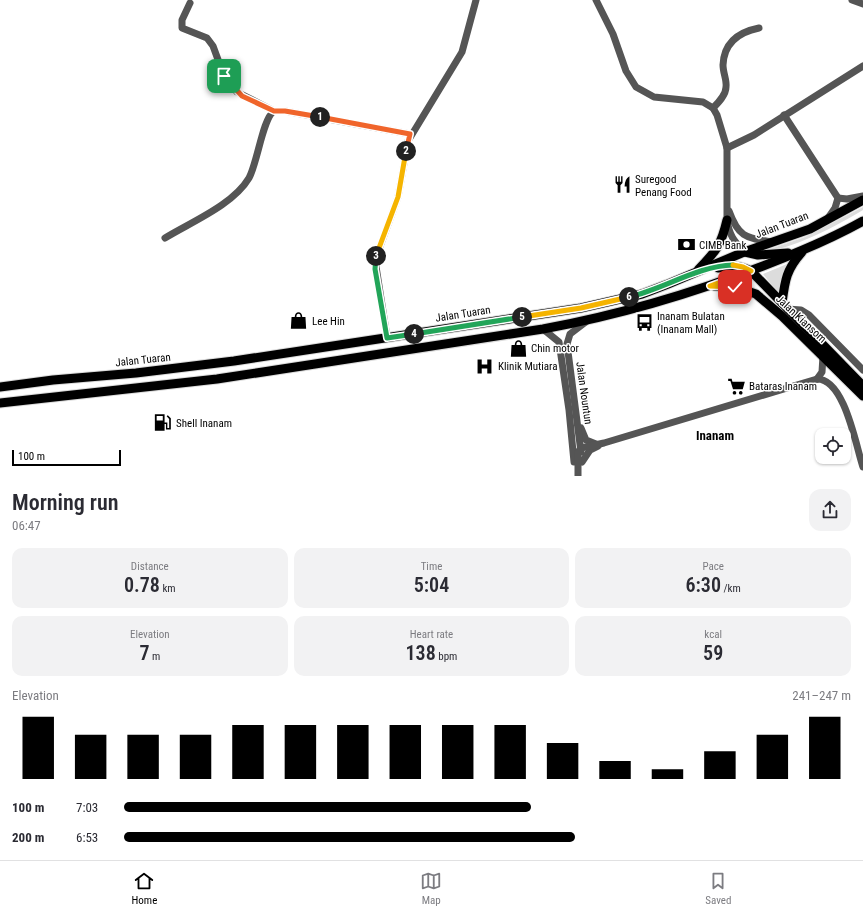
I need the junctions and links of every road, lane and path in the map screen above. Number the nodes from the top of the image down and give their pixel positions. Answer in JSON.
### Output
{"nodes":[{"id":1,"x":476,"y":0,"type":"edge"},
{"id":2,"x":596,"y":0,"type":"edge"},
{"id":3,"x":852,"y":0,"type":"edge"},
{"id":4,"x":190,"y":2,"type":"dead end"},
{"id":5,"x":863,"y":4,"type":"edge"},
{"id":6,"x":759,"y":28,"type":"dead end"},
{"id":7,"x":863,"y":66,"type":"edge"},
{"id":8,"x":713,"y":108,"type":"junction"},
{"id":9,"x":274,"y":111,"type":"junction"},
{"id":10,"x":784,"y":115,"type":"junction"},
{"id":11,"x":410,"y":134,"type":"junction"},
{"id":12,"x":727,"y":148,"type":"junction"},
{"id":13,"x":863,"y":196,"type":"edge"},
{"id":14,"x":838,"y":198,"type":"junction"},
{"id":15,"x":863,"y":200,"type":"edge"},
{"id":16,"x":727,"y":205,"type":"junction"},
{"id":17,"x":727,"y":220,"type":"junction"},
{"id":18,"x":826,"y":220,"type":"junction"},
{"id":19,"x":863,"y":221,"type":"edge"},
{"id":20,"x":165,"y":238,"type":"dead end"},
{"id":21,"x":772,"y":242,"type":"junction"},
{"id":22,"x":805,"y":250,"type":"junction"},
{"id":23,"x":744,"y":252,"type":"junction"},
{"id":24,"x":751,"y":271,"type":"junction"},
{"id":25,"x":694,"y":273,"type":"junction"},
{"id":26,"x":710,"y":286,"type":"junction"},
{"id":27,"x":785,"y":306,"type":"junction"},
{"id":28,"x":587,"y":321,"type":"junction"},
{"id":29,"x":543,"y":329,"type":"junction"},
{"id":30,"x":387,"y":338,"type":"junction"},
{"id":31,"x":823,"y":356,"type":"junction"},
{"id":32,"x":863,"y":370,"type":"edge"},
{"id":33,"x":817,"y":379,"type":"junction"},
{"id":34,"x":863,"y":386,"type":"edge"},
{"id":35,"x":0,"y":387,"type":"edge"},
{"id":36,"x":863,"y":396,"type":"edge"},
{"id":37,"x":0,"y":403,"type":"edge"},
{"id":38,"x":576,"y":416,"type":"junction"},
{"id":39,"x":601,"y":443,"type":"junction"},
{"id":40,"x":581,"y":448,"type":"junction"},
{"id":41,"x":582,"y":462,"type":"junction"},
{"id":42,"x":863,"y":467,"type":"edge"},
{"id":43,"x":575,"y":476,"type":"edge"},
{"id":44,"x":578,"y":476,"type":"edge"},
{"id":45,"x":582,"y":476,"type":"edge"}],
"edges":[{"from":1,"to":11,"type":"street"},
{"from":2,"to":8,"type":"street"},
{"from":3,"to":5,"type":"street"},
{"from":4,"to":9,"type":"street"},
{"from":6,"to":8,"type":"street"},
{"from":7,"to":10,"type":"street"},
{"from":8,"to":12,"type":"street"},
{"from":9,"to":11,"type":"street"},
{"from":9,"to":20,"type":"street"},
{"from":10,"to":12,"type":"street"},
{"from":10,"to":14,"type":"street"},
{"from":11,"to":30,"type":"street"},
{"from":12,"to":16,"type":"street"},
{"from":13,"to":14,"type":"street"},
{"from":14,"to":18,"type":"street"},
{"from":15,"to":18,"type":"main road","name":"Jalan Tuaran"},
{"from":16,"to":17,"type":"street"},
{"from":16,"to":21,"type":"street"},
{"from":17,"to":23,"type":"street"},
{"from":17,"to":25,"type":"main road"},
{"from":18,"to":21,"type":"main road","name":"Jalan Tuaran"},
{"from":19,"to":22,"type":"main road"},
{"from":21,"to":23,"type":"main road","name":"Jalan Tuaran"},
{"from":22,"to":23,"type":"main road"},
{"from":22,"to":24,"type":"main road"},
{"from":22,"to":27,"type":"main road"},
{"from":23,"to":25,"type":"main road","name":"Jalan Tuaran"},
{"from":24,"to":25,"type":"main road"},
{"from":24,"to":26,"type":"main road"},
{"from":24,"to":27,"type":"main road","name":"Jalan Kiansom"},
{"from":25,"to":30,"type":"main road","name":"Jalan Tuaran"},
{"from":26,"to":28,"type":"main road"},
{"from":26,"to":31,"type":"main road","name":"Jalan Kiansom"},
{"from":27,"to":32,"type":"street"},
{"from":27,"to":34,"type":"main road","name":"Jalan Kiansom"},
{"from":28,"to":29,"type":"main road"},
{"from":28,"to":38,"type":"street","name":"Jalan Nountun"},
{"from":29,"to":37,"type":"main road"},
{"from":29,"to":43,"type":"street","name":"Jalan Nountun"},
{"from":30,"to":35,"type":"main road","name":"Jalan Tuaran"},
{"from":31,"to":33,"type":"street"},
{"from":31,"to":36,"type":"main road","name":"Jalan Kiansom"},
{"from":33,"to":39,"type":"street"},
{"from":33,"to":42,"type":"street"},
{"from":38,"to":39,"type":"street"},
{"from":38,"to":40,"type":"street","name":"Jalan Nountun"},
{"from":39,"to":40,"type":"street"},
{"from":39,"to":41,"type":"street"},
{"from":40,"to":41,"type":"street","name":"Jalan Nountun"},
{"from":40,"to":44,"type":"street"},
{"from":41,"to":45,"type":"street","name":"Jalan Nountun"}]}
